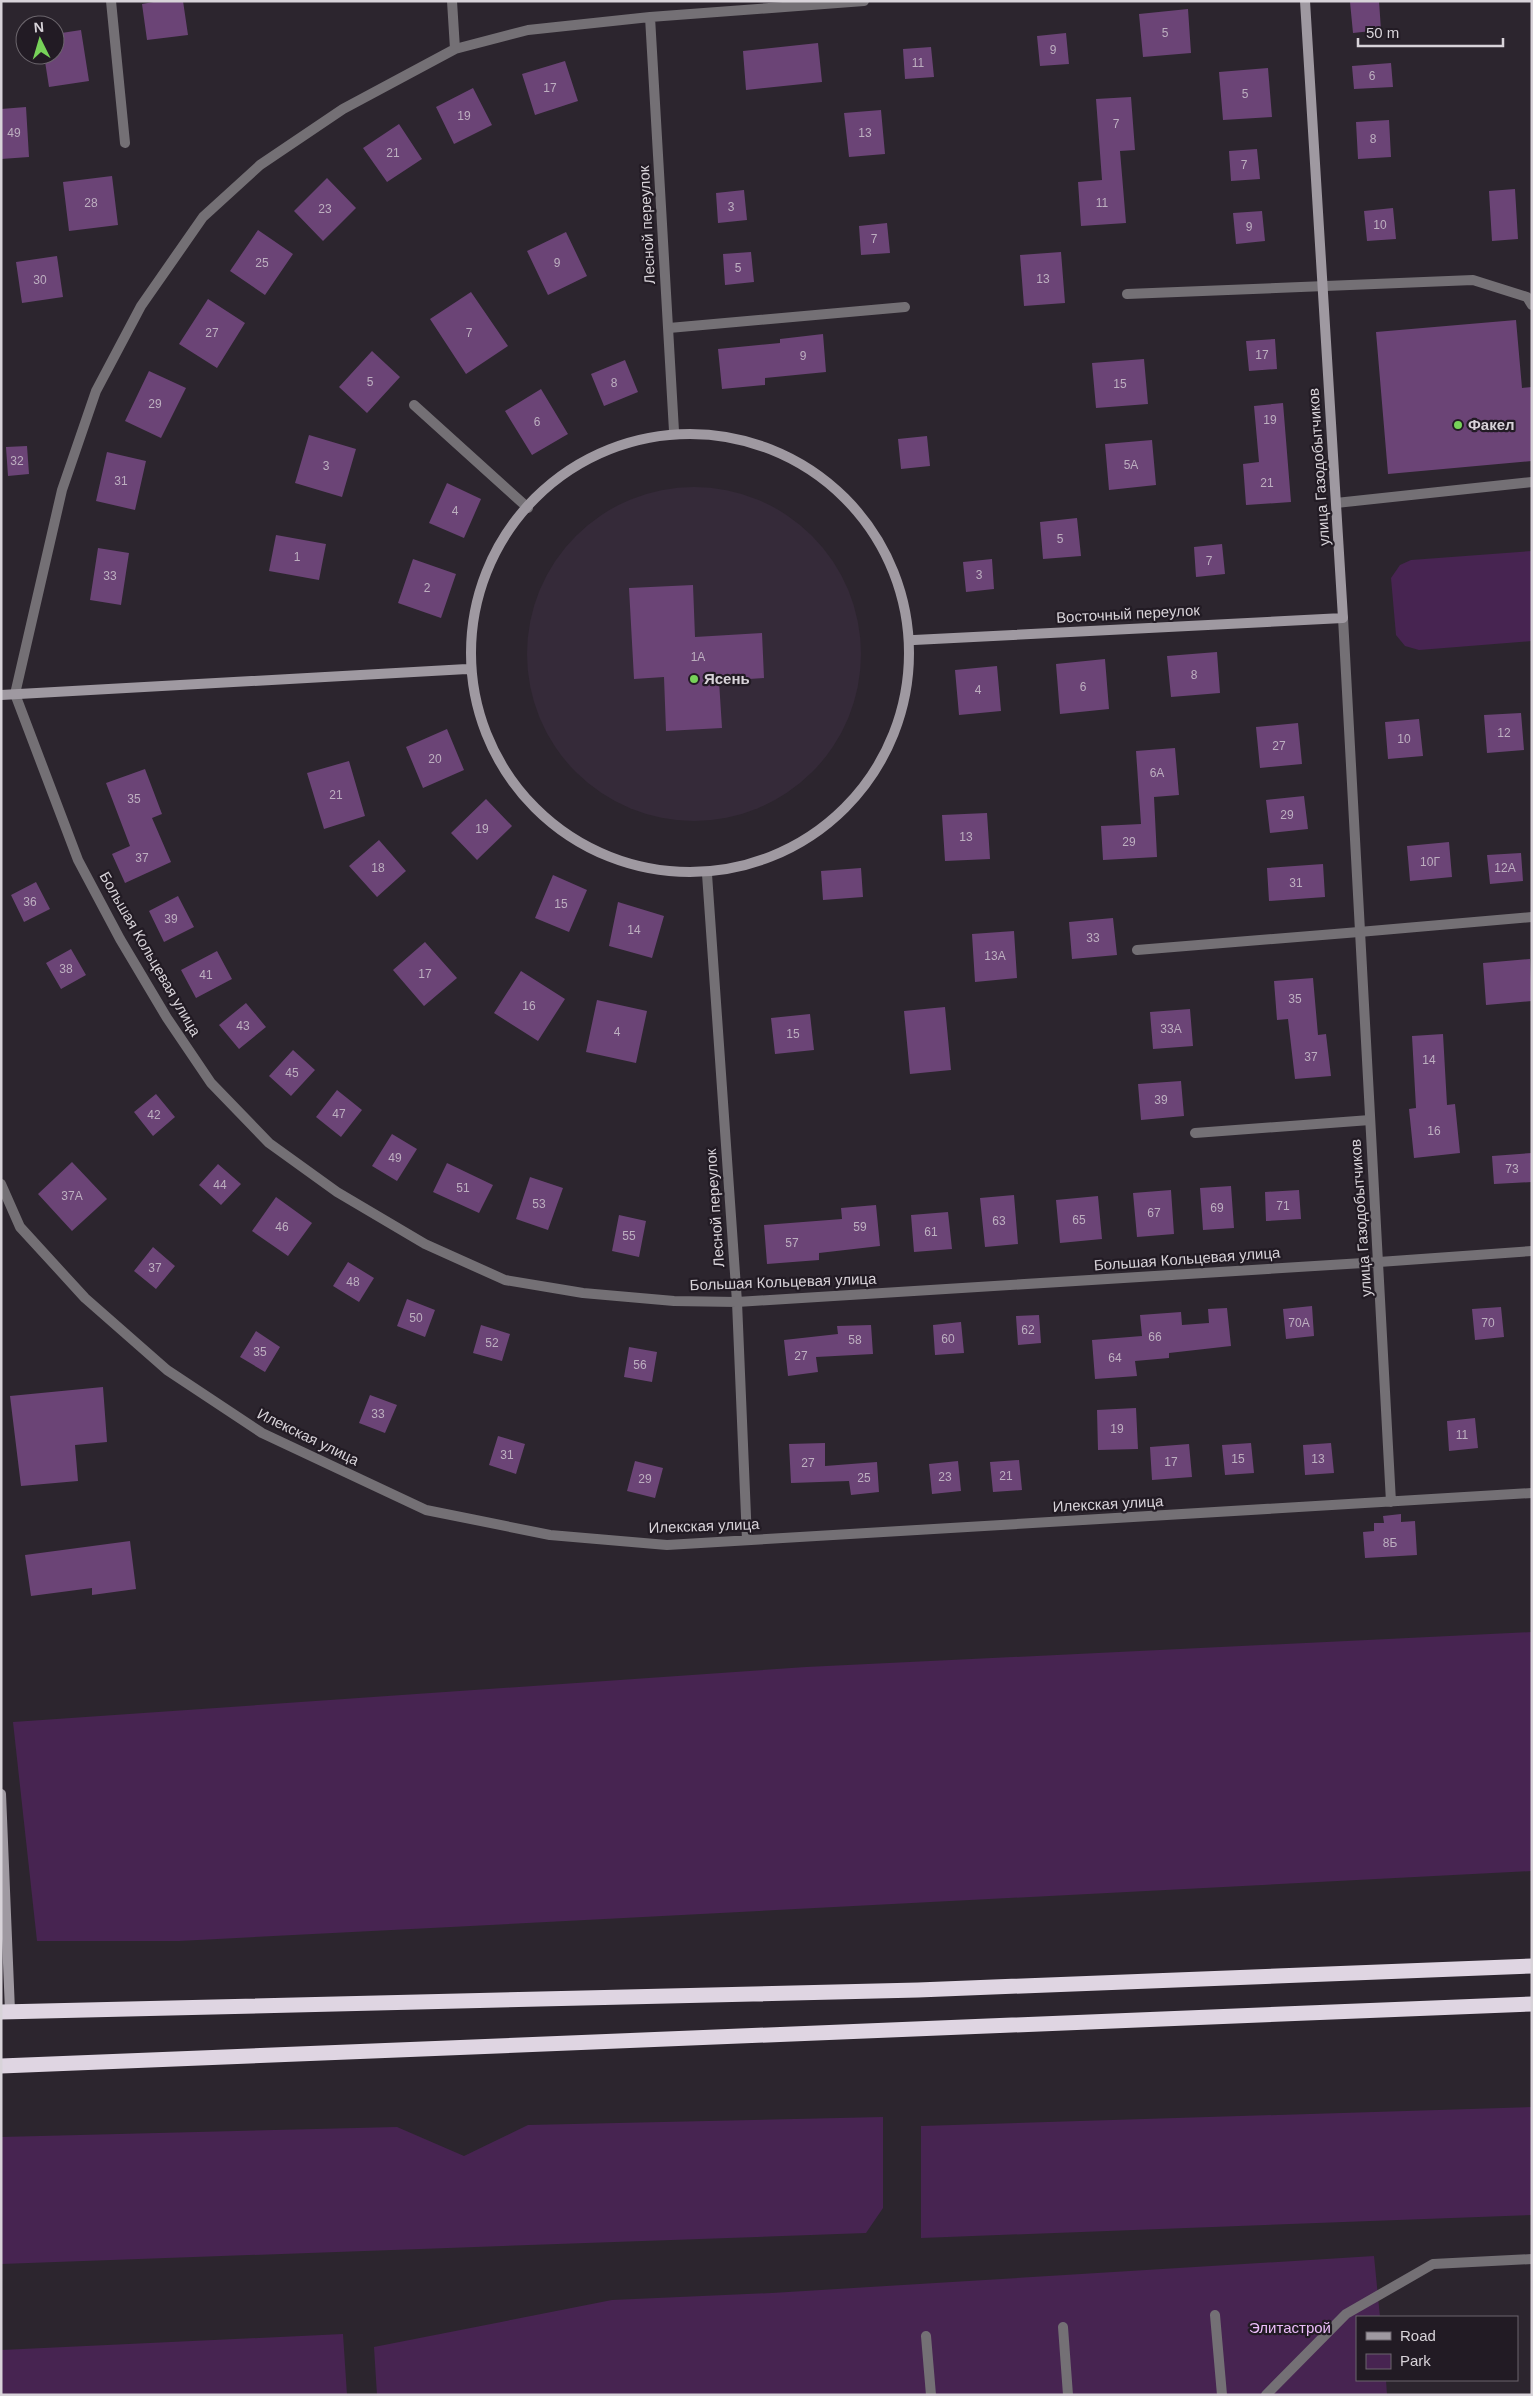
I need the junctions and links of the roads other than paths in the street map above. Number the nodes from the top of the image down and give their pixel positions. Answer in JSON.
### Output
{"nodes":[{"id":1,"x":111,"y":1,"type":"edge"},
{"id":2,"x":452,"y":1,"type":"edge"},
{"id":3,"x":864,"y":1,"type":"edge"},
{"id":4,"x":1305,"y":1,"type":"edge"},
{"id":5,"x":650,"y":18,"type":"junction"},
{"id":6,"x":455,"y":49,"type":"junction"},
{"id":7,"x":125,"y":143,"type":"dead end"},
{"id":8,"x":1322,"y":286,"type":"junction"},
{"id":9,"x":1127,"y":294,"type":"dead end"},
{"id":10,"x":1532,"y":305,"type":"edge"},
{"id":11,"x":905,"y":307,"type":"dead end"},
{"id":12,"x":669,"y":328,"type":"junction"},
{"id":13,"x":414,"y":405,"type":"dead end"},
{"id":14,"x":674,"y":431,"type":"junction"},
{"id":15,"x":1532,"y":482,"type":"edge"},
{"id":16,"x":1336,"y":503,"type":"junction"},
{"id":17,"x":528,"y":508,"type":"junction"},
{"id":18,"x":1343,"y":618,"type":"junction"},
{"id":19,"x":914,"y":640,"type":"junction"},
{"id":20,"x":467,"y":669,"type":"junction"},
{"id":21,"x":16,"y":694,"type":"junction"},
{"id":22,"x":1,"y":696,"type":"edge"},
{"id":23,"x":707,"y":874,"type":"junction"},
{"id":24,"x":1532,"y":917,"type":"edge"},
{"id":25,"x":1359,"y":932,"type":"junction"},
{"id":26,"x":1137,"y":950,"type":"dead end"},
{"id":27,"x":1370,"y":1120,"type":"junction"},
{"id":28,"x":1195,"y":1133,"type":"dead end"},
{"id":29,"x":1,"y":1184,"type":"edge"},
{"id":30,"x":1532,"y":1250,"type":"edge"},
{"id":31,"x":1379,"y":1262,"type":"junction"},
{"id":32,"x":737,"y":1302,"type":"junction"},
{"id":33,"x":1532,"y":1493,"type":"edge"},
{"id":34,"x":1391,"y":1502,"type":"junction"},
{"id":35,"x":746,"y":1540,"type":"junction"},
{"id":36,"x":1,"y":1794,"type":"edge"},
{"id":37,"x":1532,"y":1966,"type":"edge"},
{"id":38,"x":1532,"y":2004,"type":"edge"},
{"id":39,"x":6,"y":2012,"type":"edge"},
{"id":40,"x":1,"y":2066,"type":"edge"},
{"id":41,"x":1532,"y":2259,"type":"edge"},
{"id":42,"x":1215,"y":2315,"type":"dead end"},
{"id":43,"x":1063,"y":2327,"type":"dead end"},
{"id":44,"x":926,"y":2336,"type":"dead end"},
{"id":45,"x":932,"y":2395,"type":"edge"},
{"id":46,"x":1068,"y":2395,"type":"edge"},
{"id":47,"x":1222,"y":2395,"type":"edge"},
{"id":48,"x":1266,"y":2395,"type":"edge"}],
"edges":[{"from":1,"to":7,"type":"street"},
{"from":2,"to":6,"type":"street"},
{"from":3,"to":5,"type":"street"},
{"from":4,"to":8,"type":"street","name":"улица Газодобытчиков"},
{"from":5,"to":6,"type":"street"},
{"from":5,"to":12,"type":"street","name":"Лесной переулок"},
{"from":6,"to":21,"type":"street"},
{"from":8,"to":9,"type":"street"},
{"from":8,"to":10,"type":"street"},
{"from":8,"to":16,"type":"street","name":"улица Газодобытчиков"},
{"from":11,"to":12,"type":"street"},
{"from":12,"to":14,"type":"street","name":"Лесной переулок"},
{"from":13,"to":17,"type":"street"},
{"from":14,"to":17,"type":"street"},
{"from":14,"to":19,"type":"street"},
{"from":15,"to":16,"type":"street"},
{"from":16,"to":18,"type":"street","name":"улица Газодобытчиков"},
{"from":17,"to":20,"type":"street"},
{"from":18,"to":19,"type":"street","name":"Восточный переулок"},
{"from":18,"to":25,"type":"street","name":"улица Газодобытчиков"},
{"from":19,"to":23,"type":"street"},
{"from":20,"to":21,"type":"street"},
{"from":20,"to":23,"type":"street"},
{"from":21,"to":22,"type":"street"},
{"from":21,"to":32,"type":"street","name":"Большая Кольцевая улица"},
{"from":23,"to":32,"type":"street","name":"Лесной переулок"},
{"from":24,"to":25,"type":"street"},
{"from":25,"to":26,"type":"street"},
{"from":25,"to":27,"type":"street","name":"улица Газодобытчиков"},
{"from":27,"to":28,"type":"street"},
{"from":27,"to":31,"type":"street","name":"улица Газодобытчиков"},
{"from":29,"to":35,"type":"street","name":"Илекская улица"},
{"from":30,"to":31,"type":"street","name":"Большая Кольцевая улица"},
{"from":31,"to":32,"type":"street","name":"Большая Кольцевая улица"},
{"from":31,"to":34,"type":"street","name":"улица Газодобытчиков"},
{"from":32,"to":35,"type":"street","name":"Лесной переулок"},
{"from":33,"to":34,"type":"street","name":"Илекская улица"},
{"from":34,"to":35,"type":"street","name":"Илекская улица"},
{"from":36,"to":39,"type":"street"},
{"from":37,"to":39,"type":"highway"},
{"from":38,"to":40,"type":"highway"},
{"from":41,"to":48,"type":"street"},
{"from":42,"to":47,"type":"street"},
{"from":43,"to":46,"type":"street"},
{"from":44,"to":45,"type":"street"}]}
